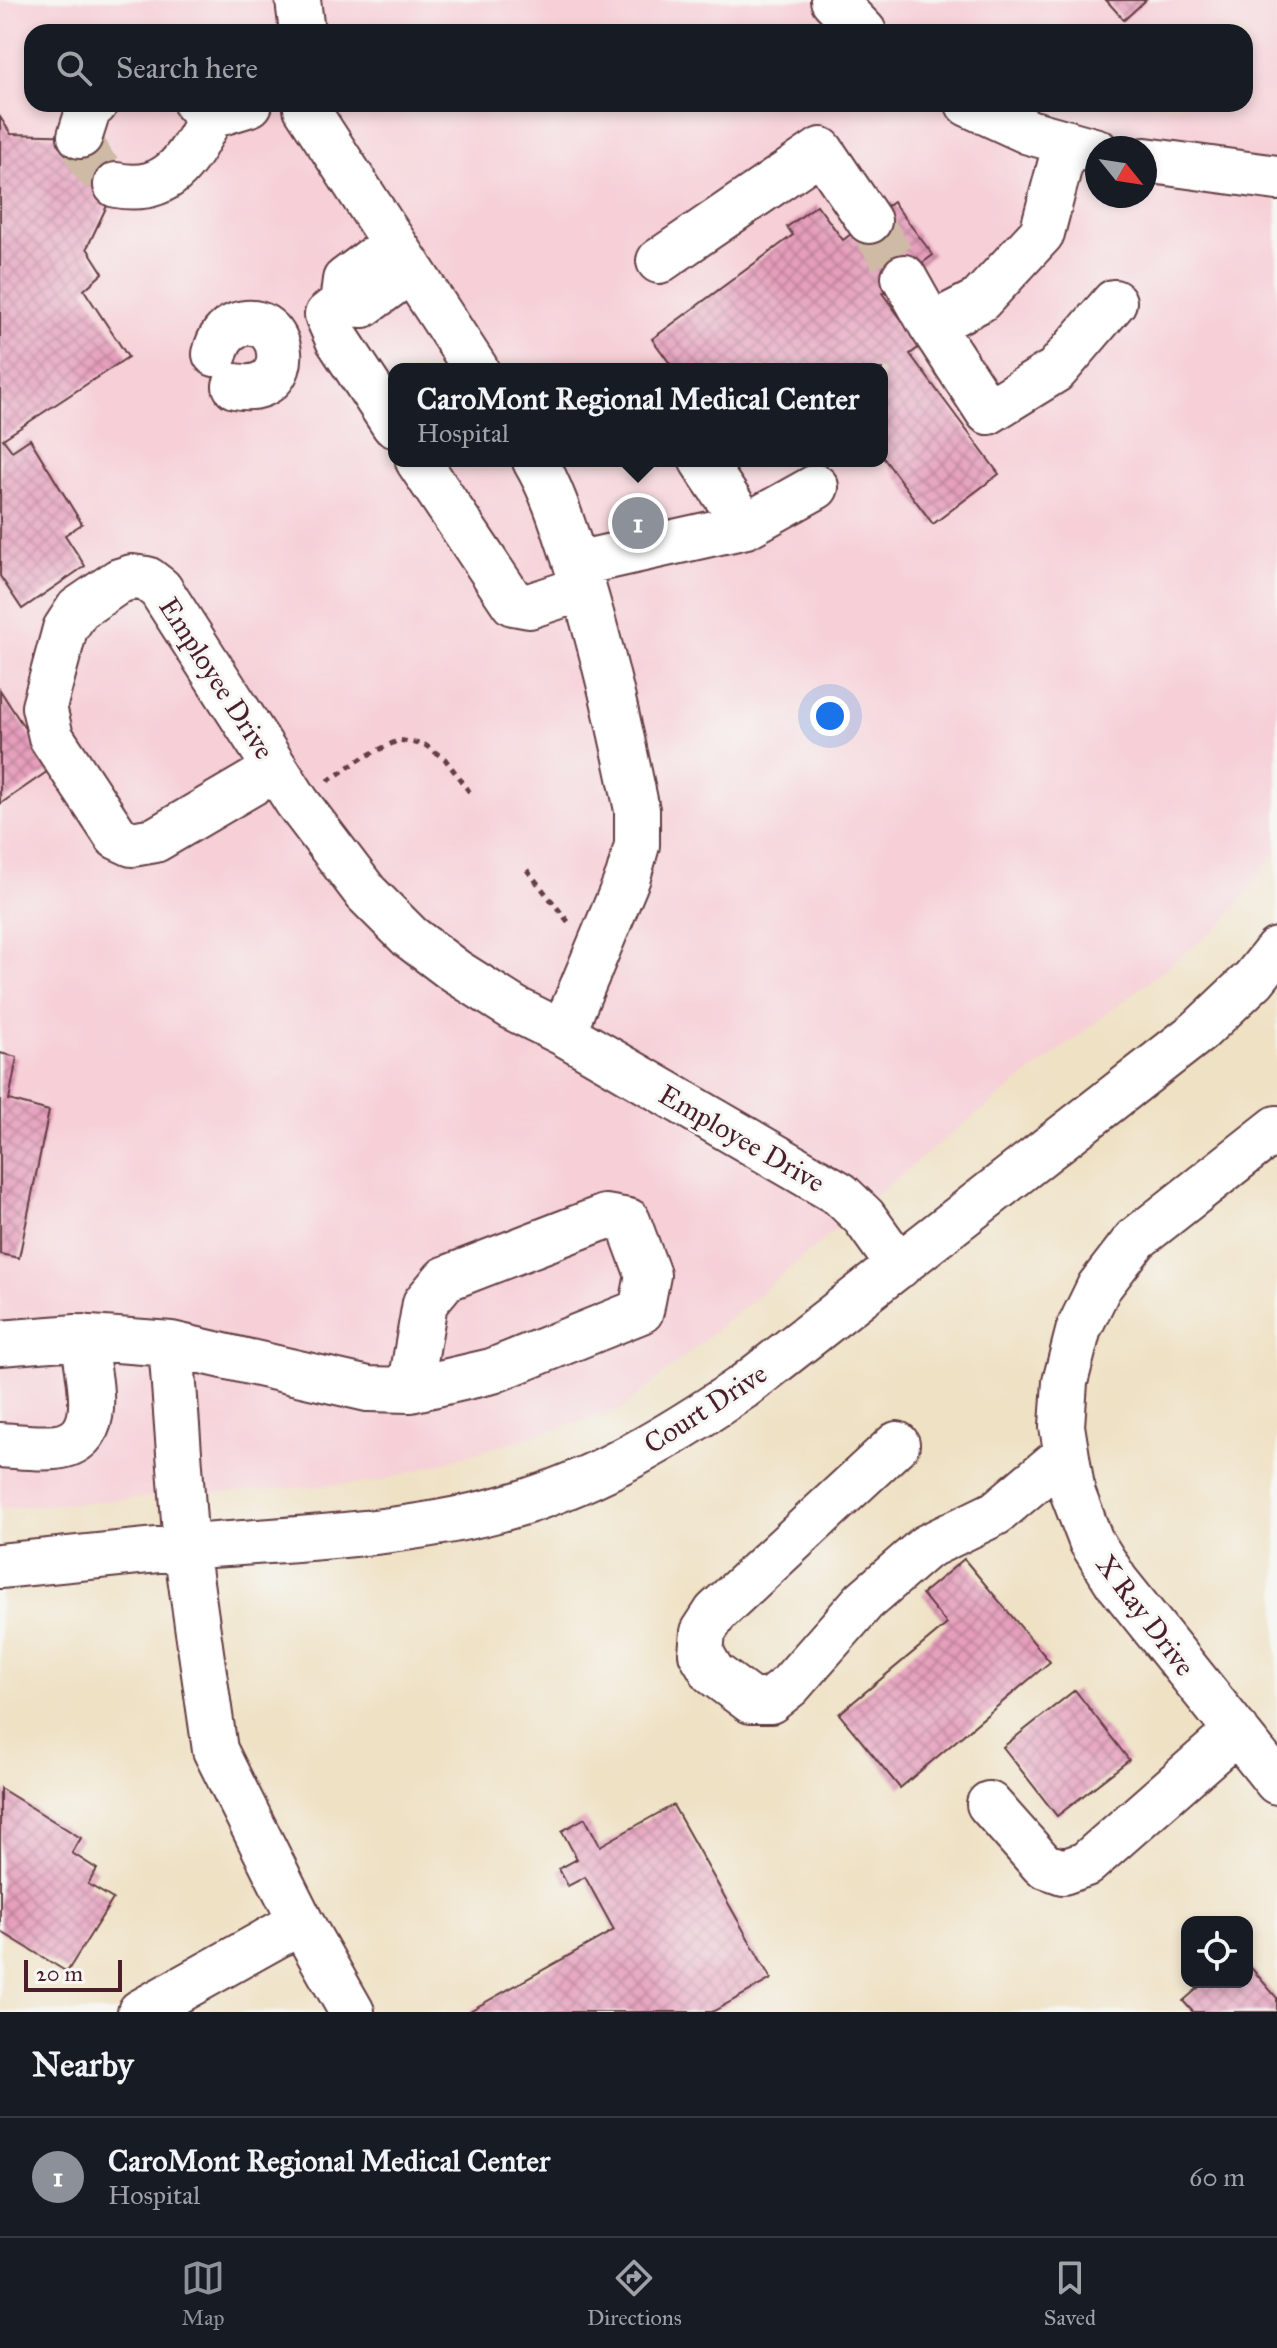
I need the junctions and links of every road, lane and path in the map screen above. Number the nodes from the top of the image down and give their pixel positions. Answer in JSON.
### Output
{"nodes":[{"id":1,"x":298,"y":0,"type":"edge"},
{"id":2,"x":833,"y":0,"type":"edge"},
{"id":3,"x":301,"y":24,"type":"edge"},
{"id":4,"x":856,"y":24,"type":"edge"},
{"id":5,"x":216,"y":112,"type":"edge"},
{"id":6,"x":308,"y":112,"type":"edge"},
{"id":7,"x":985,"y":112,"type":"edge"},
{"id":8,"x":1081,"y":147,"type":"edge"},
{"id":9,"x":1157,"y":162,"type":"edge"},
{"id":10,"x":1277,"y":178,"type":"edge"},
{"id":11,"x":116,"y":185,"type":"dead end"},
{"id":12,"x":869,"y":221,"type":"tunnel mouth"},
{"id":13,"x":659,"y":261,"type":"dead end"},
{"id":14,"x":397,"y":262,"type":"junction"},
{"id":15,"x":904,"y":277,"type":"tunnel mouth"},
{"id":16,"x":1114,"y":302,"type":"dead end"},
{"id":17,"x":335,"y":309,"type":"junction"},
{"id":18,"x":931,"y":325,"type":"junction"},
{"id":19,"x":472,"y":363,"type":"edge"},
{"id":20,"x":225,"y":370,"type":"dead end"},
{"id":21,"x":388,"y":416,"type":"edge"},
{"id":22,"x":422,"y":467,"type":"edge"},
{"id":23,"x":539,"y":467,"type":"edge"},
{"id":24,"x":706,"y":467,"type":"edge"},
{"id":25,"x":816,"y":487,"type":"dead end"},
{"id":26,"x":746,"y":526,"type":"junction"},
{"id":27,"x":580,"y":576,"type":"junction"},
{"id":28,"x":287,"y":786,"type":"junction"},
{"id":29,"x":471,"y":794,"type":"dead end"},
{"id":30,"x":527,"y":870,"type":"dead end"},
{"id":31,"x":595,"y":956,"type":"junction"},
{"id":32,"x":1269,"y":977,"type":"edge"},
{"id":33,"x":563,"y":1033,"type":"junction"},
{"id":34,"x":1277,"y":1128,"type":"edge"},
{"id":35,"x":899,"y":1266,"type":"junction"},
{"id":36,"x":83,"y":1337,"type":"junction"},
{"id":37,"x":0,"y":1343,"type":"edge"},
{"id":38,"x":171,"y":1344,"type":"junction"},
{"id":39,"x":410,"y":1390,"type":"junction"},
{"id":40,"x":897,"y":1444,"type":"dead end"},
{"id":41,"x":0,"y":1445,"type":"edge"},
{"id":42,"x":1065,"y":1455,"type":"junction"},
{"id":43,"x":186,"y":1548,"type":"junction"},
{"id":44,"x":0,"y":1566,"type":"edge"},
{"id":45,"x":1237,"y":1731,"type":"junction"},
{"id":46,"x":1277,"y":1782,"type":"edge"},
{"id":47,"x":989,"y":1804,"type":"dead end"},
{"id":48,"x":301,"y":1922,"type":"junction"},
{"id":49,"x":140,"y":2012,"type":"edge"},
{"id":50,"x":352,"y":2012,"type":"edge"}],
"edges":[{"from":1,"to":3,"type":"street"},
{"from":2,"to":4,"type":"street"},
{"from":5,"to":11,"type":"street"},
{"from":6,"to":14,"type":"street"},
{"from":7,"to":8,"type":"street"},
{"from":8,"to":18,"type":"street"},
{"from":9,"to":10,"type":"street"},
{"from":12,"to":13,"type":"street"},
{"from":14,"to":17,"type":"street"},
{"from":14,"to":19,"type":"street"},
{"from":15,"to":18,"type":"street"},
{"from":16,"to":18,"type":"street"},
{"from":17,"to":20,"type":"street"},
{"from":17,"to":21,"type":"street"},
{"from":22,"to":27,"type":"street"},
{"from":23,"to":27,"type":"street"},
{"from":24,"to":26,"type":"street"},
{"from":25,"to":26,"type":"street"},
{"from":26,"to":27,"type":"street"},
{"from":27,"to":31,"type":"street"},
{"from":28,"to":28,"type":"street","name":"Employee Drive"},
{"from":28,"to":29,"type":"path"},
{"from":28,"to":33,"type":"street","name":"Employee Drive"},
{"from":30,"to":31,"type":"path"},
{"from":31,"to":33,"type":"street"},
{"from":32,"to":35,"type":"street","name":"Court Drive"},
{"from":33,"to":35,"type":"street","name":"Employee Drive"},
{"from":34,"to":42,"type":"street","name":"X Ray Drive"},
{"from":35,"to":43,"type":"street","name":"Court Drive"},
{"from":36,"to":37,"type":"street"},
{"from":36,"to":38,"type":"street"},
{"from":36,"to":41,"type":"street"},
{"from":38,"to":39,"type":"street"},
{"from":38,"to":43,"type":"street"},
{"from":39,"to":39,"type":"street"},
{"from":40,"to":42,"type":"street"},
{"from":42,"to":45,"type":"street","name":"X Ray Drive"},
{"from":43,"to":44,"type":"street","name":"Court Drive"},
{"from":43,"to":48,"type":"street"},
{"from":45,"to":46,"type":"street","name":"X Ray Drive"},
{"from":45,"to":47,"type":"street"},
{"from":48,"to":49,"type":"street"},
{"from":48,"to":50,"type":"street"}]}
